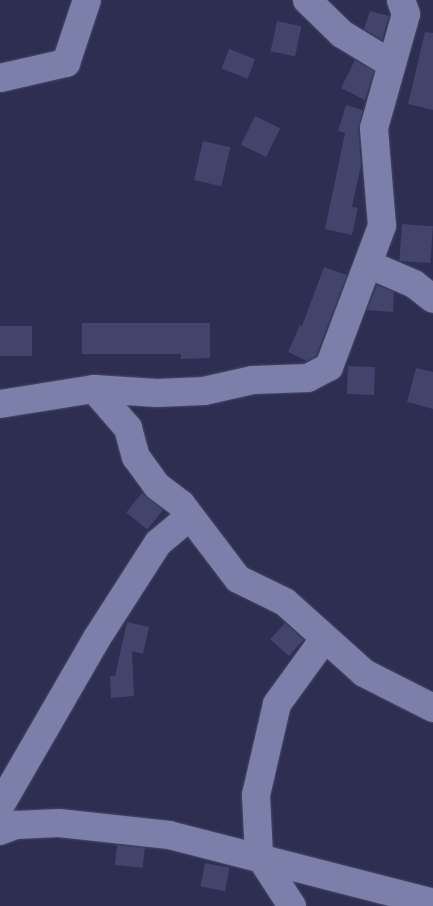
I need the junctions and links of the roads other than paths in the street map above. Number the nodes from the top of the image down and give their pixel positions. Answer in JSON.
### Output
{"nodes":[{"id":1,"x":87,"y":0,"type":"edge"},
{"id":2,"x":307,"y":0,"type":"edge"},
{"id":3,"x":401,"y":0,"type":"edge"},
{"id":4,"x":390,"y":63,"type":"junction"},
{"id":5,"x":0,"y":78,"type":"edge"},
{"id":6,"x":368,"y":264,"type":"junction"},
{"id":7,"x":433,"y":299,"type":"edge"},
{"id":8,"x":94,"y":389,"type":"junction"},
{"id":9,"x":0,"y":404,"type":"edge"},
{"id":10,"x":188,"y":518,"type":"junction"},
{"id":11,"x":324,"y":638,"type":"junction"},
{"id":12,"x":433,"y":708,"type":"edge"},
{"id":13,"x":0,"y":806,"type":"edge"},
{"id":14,"x":0,"y":831,"type":"edge"},
{"id":15,"x":259,"y":855,"type":"junction"},
{"id":16,"x":433,"y":903,"type":"edge"},
{"id":17,"x":292,"y":906,"type":"edge"}],
"edges":[{"from":1,"to":5,"type":"street"},
{"from":2,"to":4,"type":"street"},
{"from":3,"to":4,"type":"street"},
{"from":4,"to":6,"type":"street"},
{"from":6,"to":7,"type":"street"},
{"from":6,"to":8,"type":"street"},
{"from":8,"to":9,"type":"street"},
{"from":8,"to":10,"type":"street"},
{"from":10,"to":11,"type":"street"},
{"from":10,"to":13,"type":"street"},
{"from":11,"to":12,"type":"street"},
{"from":11,"to":15,"type":"street"},
{"from":14,"to":15,"type":"street"},
{"from":15,"to":16,"type":"street"},
{"from":15,"to":17,"type":"street"}]}
